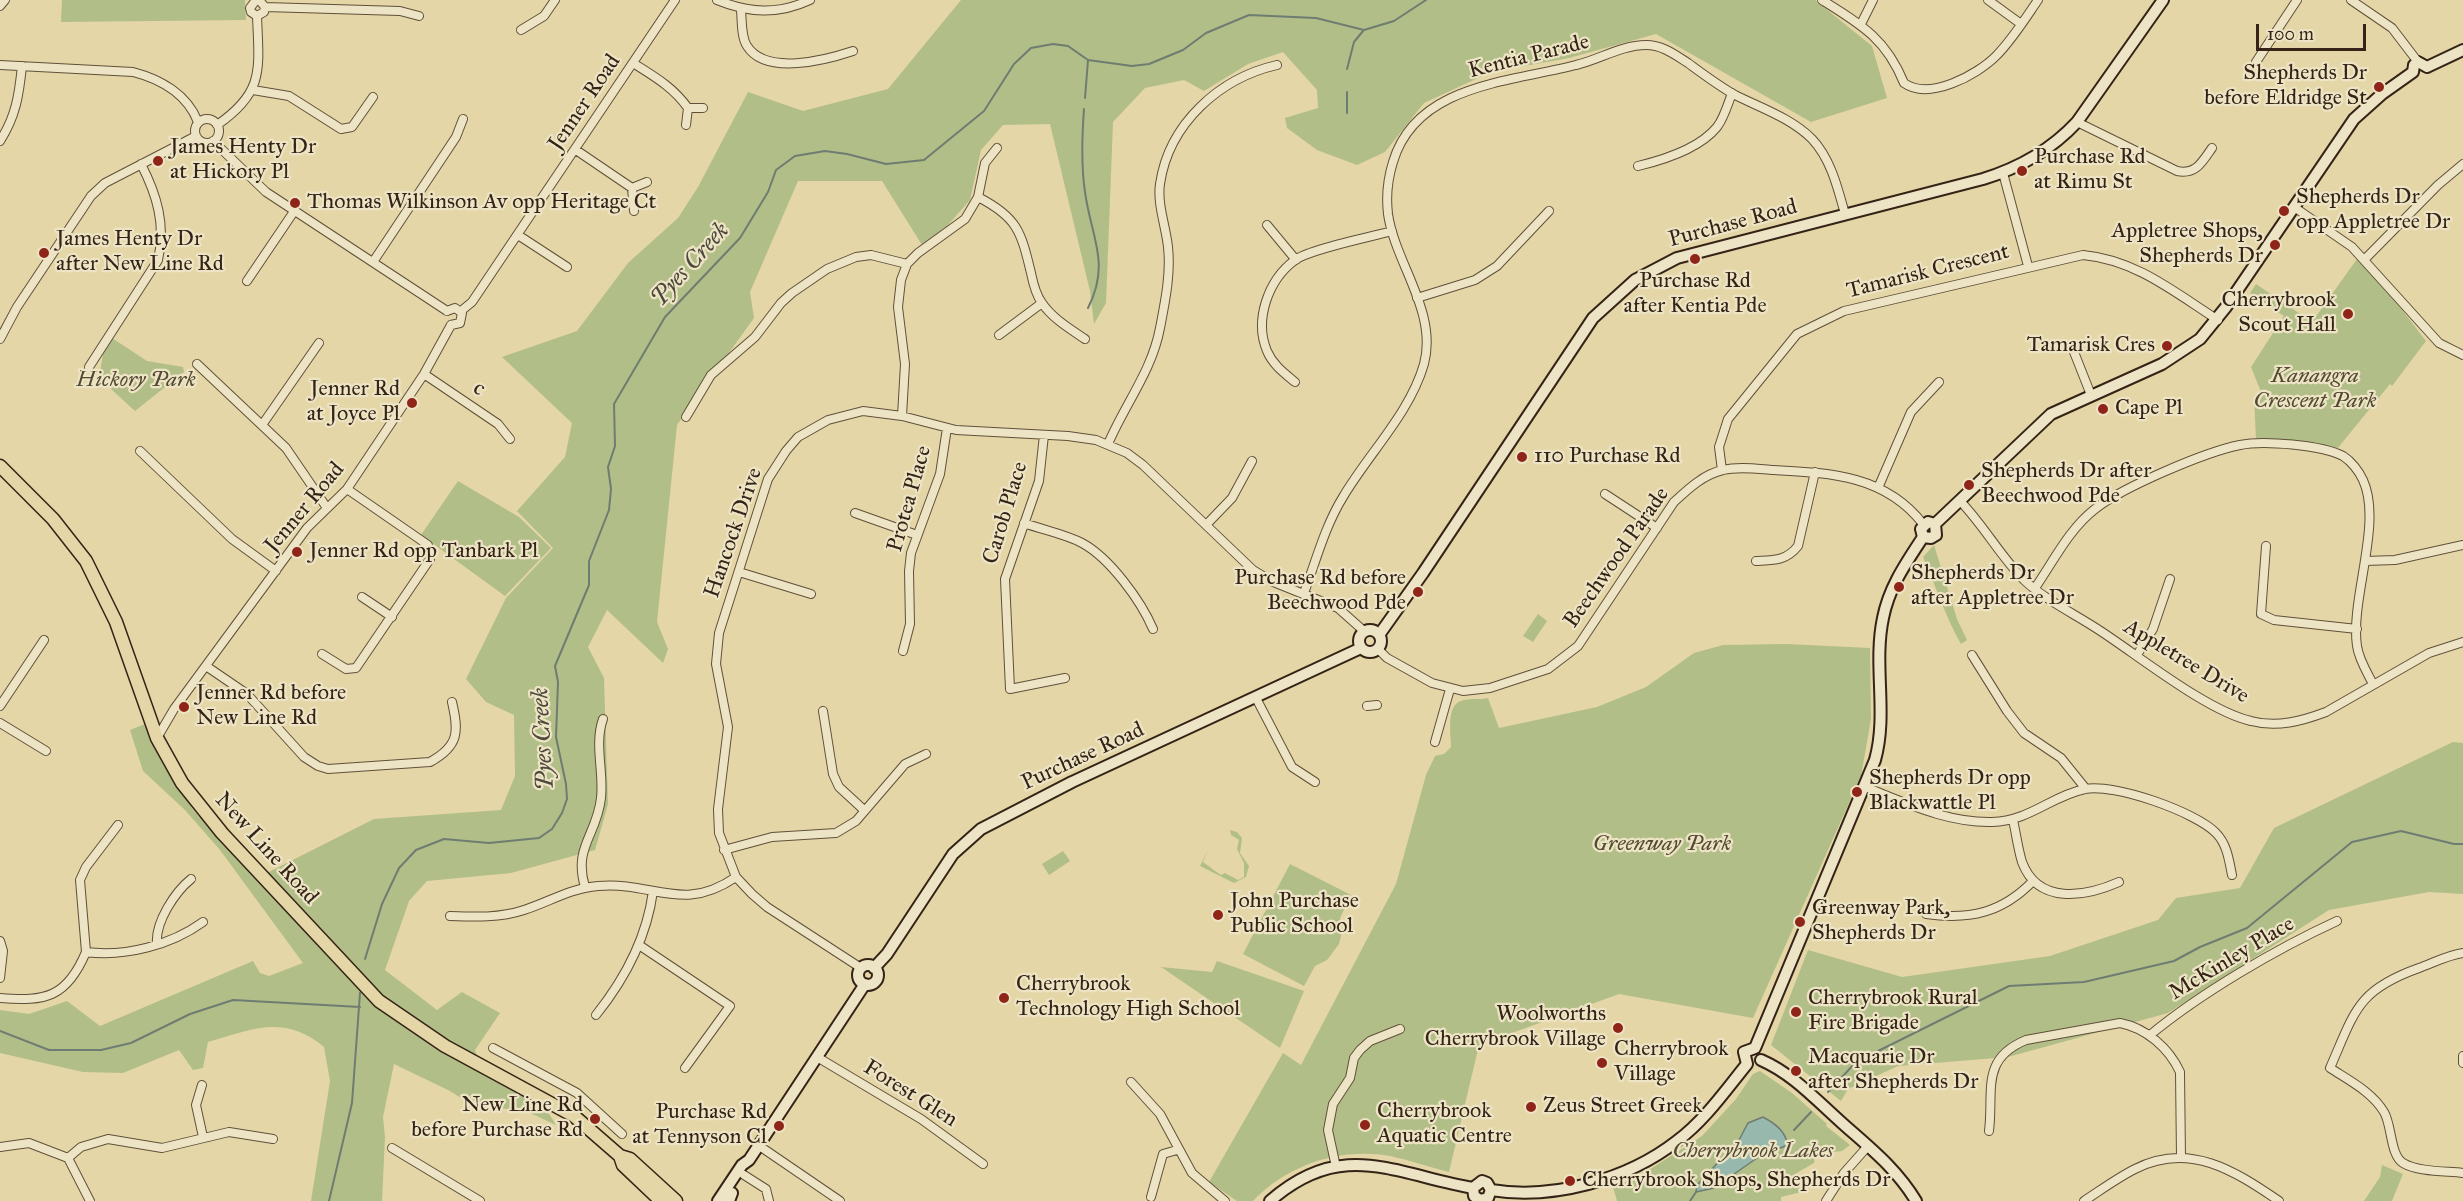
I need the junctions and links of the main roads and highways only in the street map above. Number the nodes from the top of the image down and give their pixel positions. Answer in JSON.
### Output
{"nodes":[{"id":1,"x":2163,"y":0,"type":"edge"},
{"id":2,"x":2463,"y":50,"type":"edge"},
{"id":3,"x":0,"y":466,"type":"edge"},
{"id":4,"x":1379,"y":635,"type":"junction"},
{"id":5,"x":1361,"y":648,"type":"junction"},
{"id":6,"x":874,"y":968,"type":"junction"},
{"id":7,"x":865,"y":984,"type":"junction"},
{"id":8,"x":1755,"y":1048,"type":"junction"},
{"id":9,"x":1761,"y":1060,"type":"junction"},
{"id":10,"x":1747,"y":1064,"type":"junction"},
{"id":11,"x":620,"y":1156,"type":"junction"},
{"id":12,"x":749,"y":1160,"type":"junction"},
{"id":13,"x":1473,"y":1188,"type":"junction"},
{"id":14,"x":1491,"y":1191,"type":"junction"},
{"id":15,"x":725,"y":1198,"type":"edge"},
{"id":16,"x":1480,"y":1200,"type":"edge"},
{"id":17,"x":661,"y":1201,"type":"edge"},
{"id":18,"x":676,"y":1201,"type":"edge"},
{"id":19,"x":711,"y":1201,"type":"edge"},
{"id":20,"x":1270,"y":1201,"type":"edge"},
{"id":21,"x":1916,"y":1201,"type":"edge"}],
"edges":[{"from":1,"to":4,"type":"main road","name":"Purchase Road"},
{"from":2,"to":8,"type":"main road"},
{"from":3,"to":11,"type":"main road","name":"New Line Road"},
{"from":4,"to":5,"type":"main road"},
{"from":4,"to":5,"type":"main road"},
{"from":5,"to":6,"type":"main road","name":"Purchase Road"},
{"from":6,"to":7,"type":"main road"},
{"from":6,"to":7,"type":"main road"},
{"from":7,"to":12,"type":"main road"},
{"from":8,"to":9,"type":"main road"},
{"from":8,"to":10,"type":"main road"},
{"from":9,"to":10,"type":"main road"},
{"from":9,"to":21,"type":"main road"},
{"from":10,"to":14,"type":"main road"},
{"from":11,"to":17,"type":"main road","name":"New Line Road"},
{"from":11,"to":18,"type":"main road","name":"New Line Road"},
{"from":12,"to":15,"type":"main road"},
{"from":12,"to":15,"type":"main road"},
{"from":13,"to":14,"type":"main road"},
{"from":13,"to":16,"type":"main road"},
{"from":13,"to":20,"type":"main road"},
{"from":14,"to":16,"type":"main road"},
{"from":15,"to":19,"type":"main road"}]}
